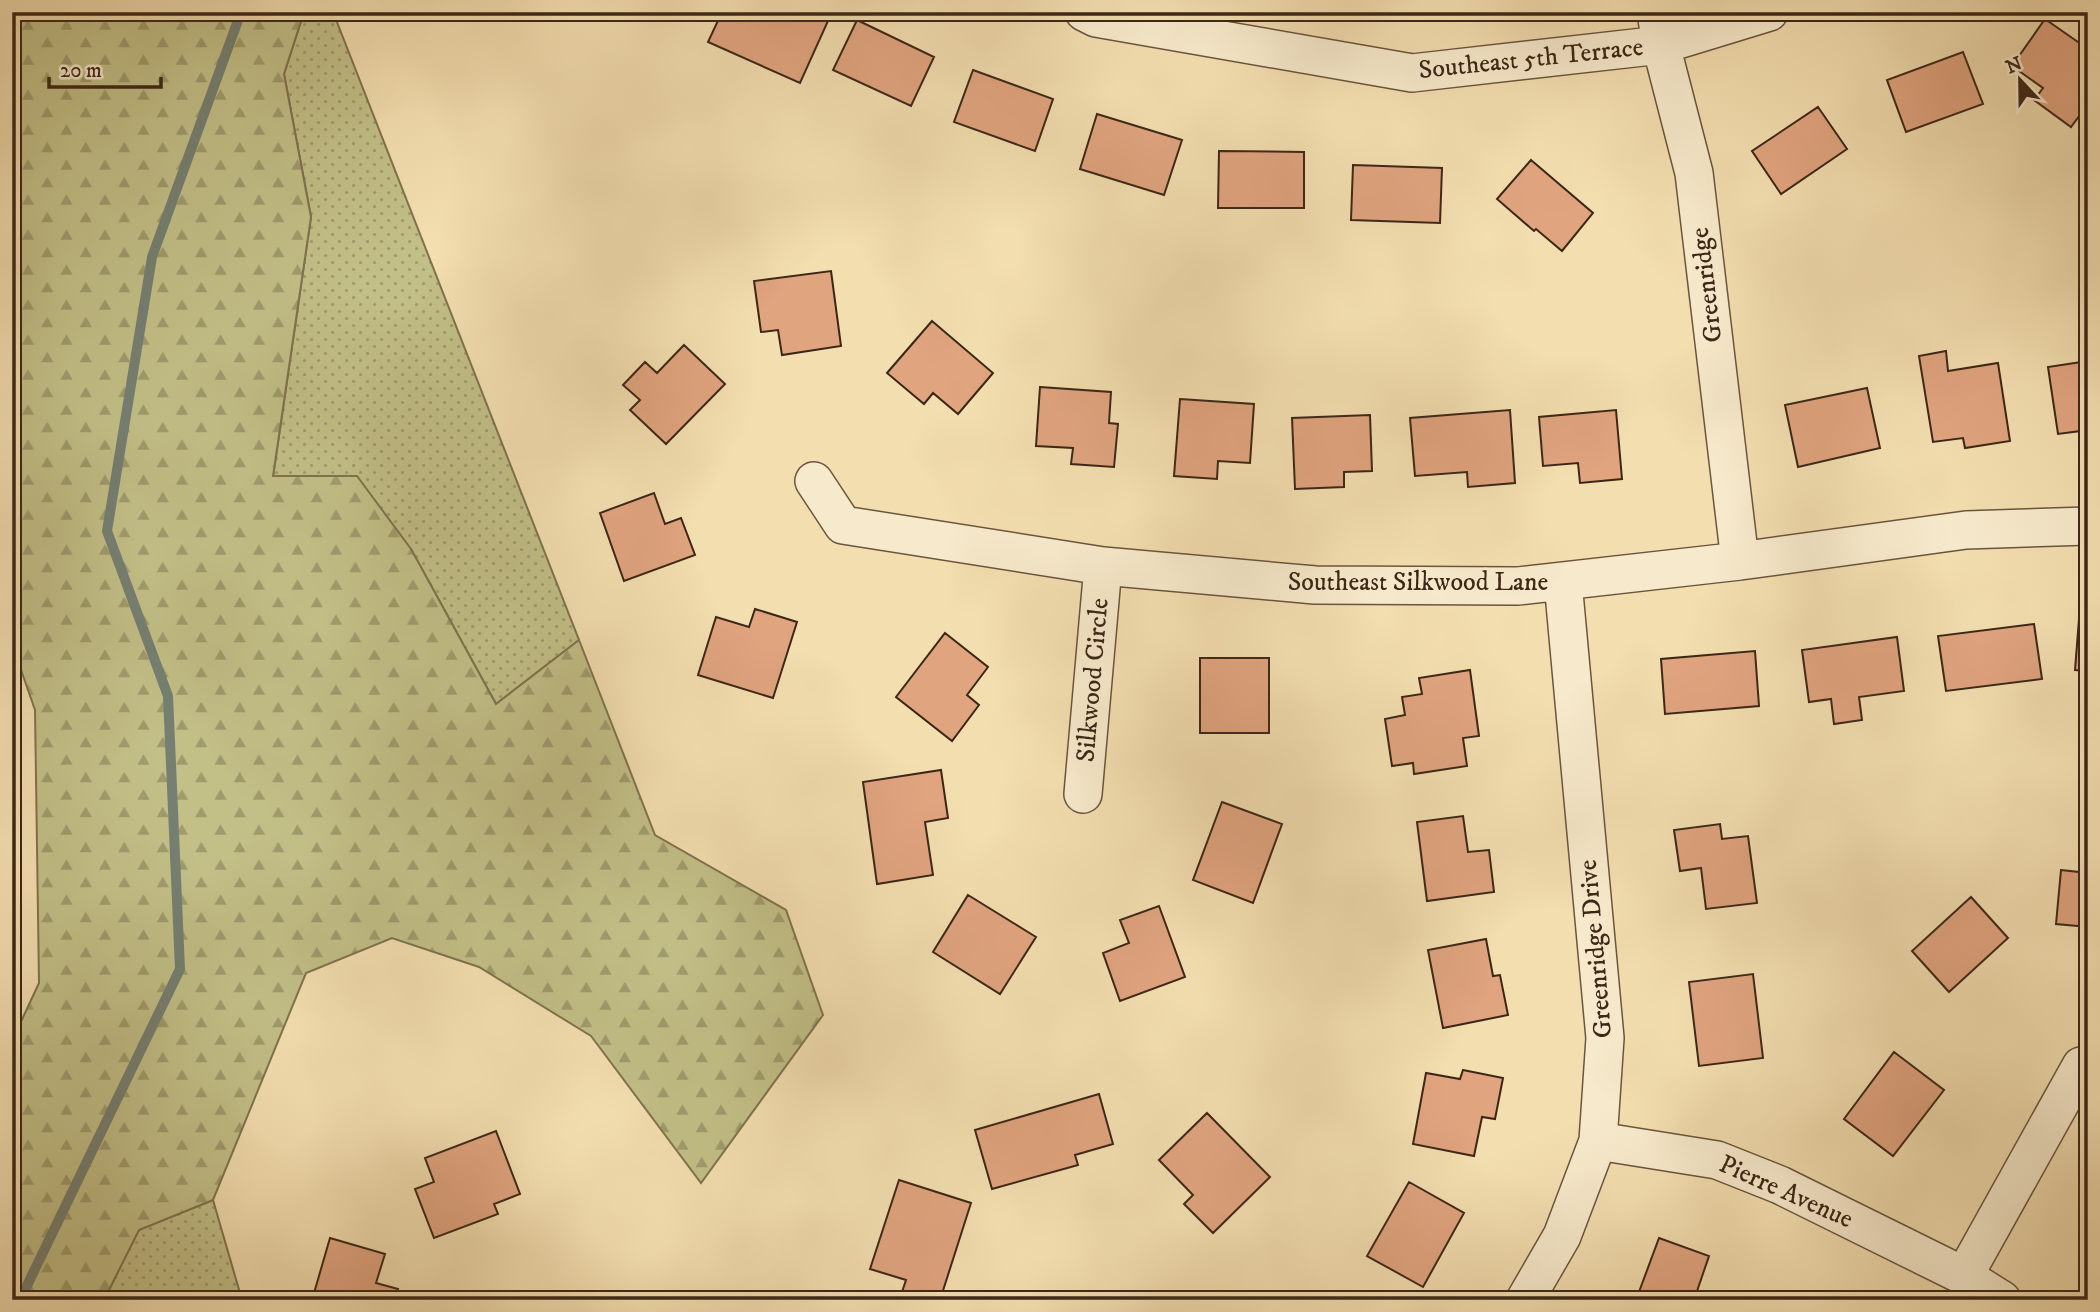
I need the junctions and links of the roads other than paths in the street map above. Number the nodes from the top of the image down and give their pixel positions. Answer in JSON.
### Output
{"nodes":[{"id":1,"x":1084,"y":12,"type":"edge"},
{"id":2,"x":1769,"y":12,"type":"edge"},
{"id":3,"x":1658,"y":28,"type":"edge"},
{"id":4,"x":814,"y":481,"type":"dead end"},
{"id":5,"x":2088,"y":526,"type":"edge"},
{"id":6,"x":1740,"y":561,"type":"junction"},
{"id":7,"x":1103,"y":566,"type":"junction"},
{"id":8,"x":1563,"y":582,"type":"junction"},
{"id":9,"x":1083,"y":794,"type":"dead end"},
{"id":10,"x":2081,"y":1066,"type":"dead end"},
{"id":11,"x":1598,"y":1141,"type":"junction"},
{"id":12,"x":1964,"y":1276,"type":"junction"},
{"id":13,"x":1525,"y":1300,"type":"edge"},
{"id":14,"x":2002,"y":1300,"type":"edge"}],
"edges":[{"from":1,"to":3,"type":"street","name":"Southeast 5th Terrace"},
{"from":2,"to":3,"type":"street","name":"Southeast 5th Terrace"},
{"from":3,"to":6,"type":"street","name":"Greenridge"},
{"from":4,"to":7,"type":"street","name":"Southeast Silkwood Lane"},
{"from":5,"to":6,"type":"street","name":"Southeast Silkwood Lane"},
{"from":6,"to":8,"type":"street","name":"Southeast Silkwood Lane"},
{"from":7,"to":8,"type":"street","name":"Southeast Silkwood Lane"},
{"from":7,"to":9,"type":"street","name":"Silkwood Circle"},
{"from":8,"to":11,"type":"street","name":"Greenridge Drive"},
{"from":10,"to":12,"type":"street"},
{"from":11,"to":12,"type":"street","name":"Pierre Avenue"},
{"from":11,"to":13,"type":"street","name":"Greenridge Drive"},
{"from":12,"to":14,"type":"street","name":"Pierre Avenue"}]}
